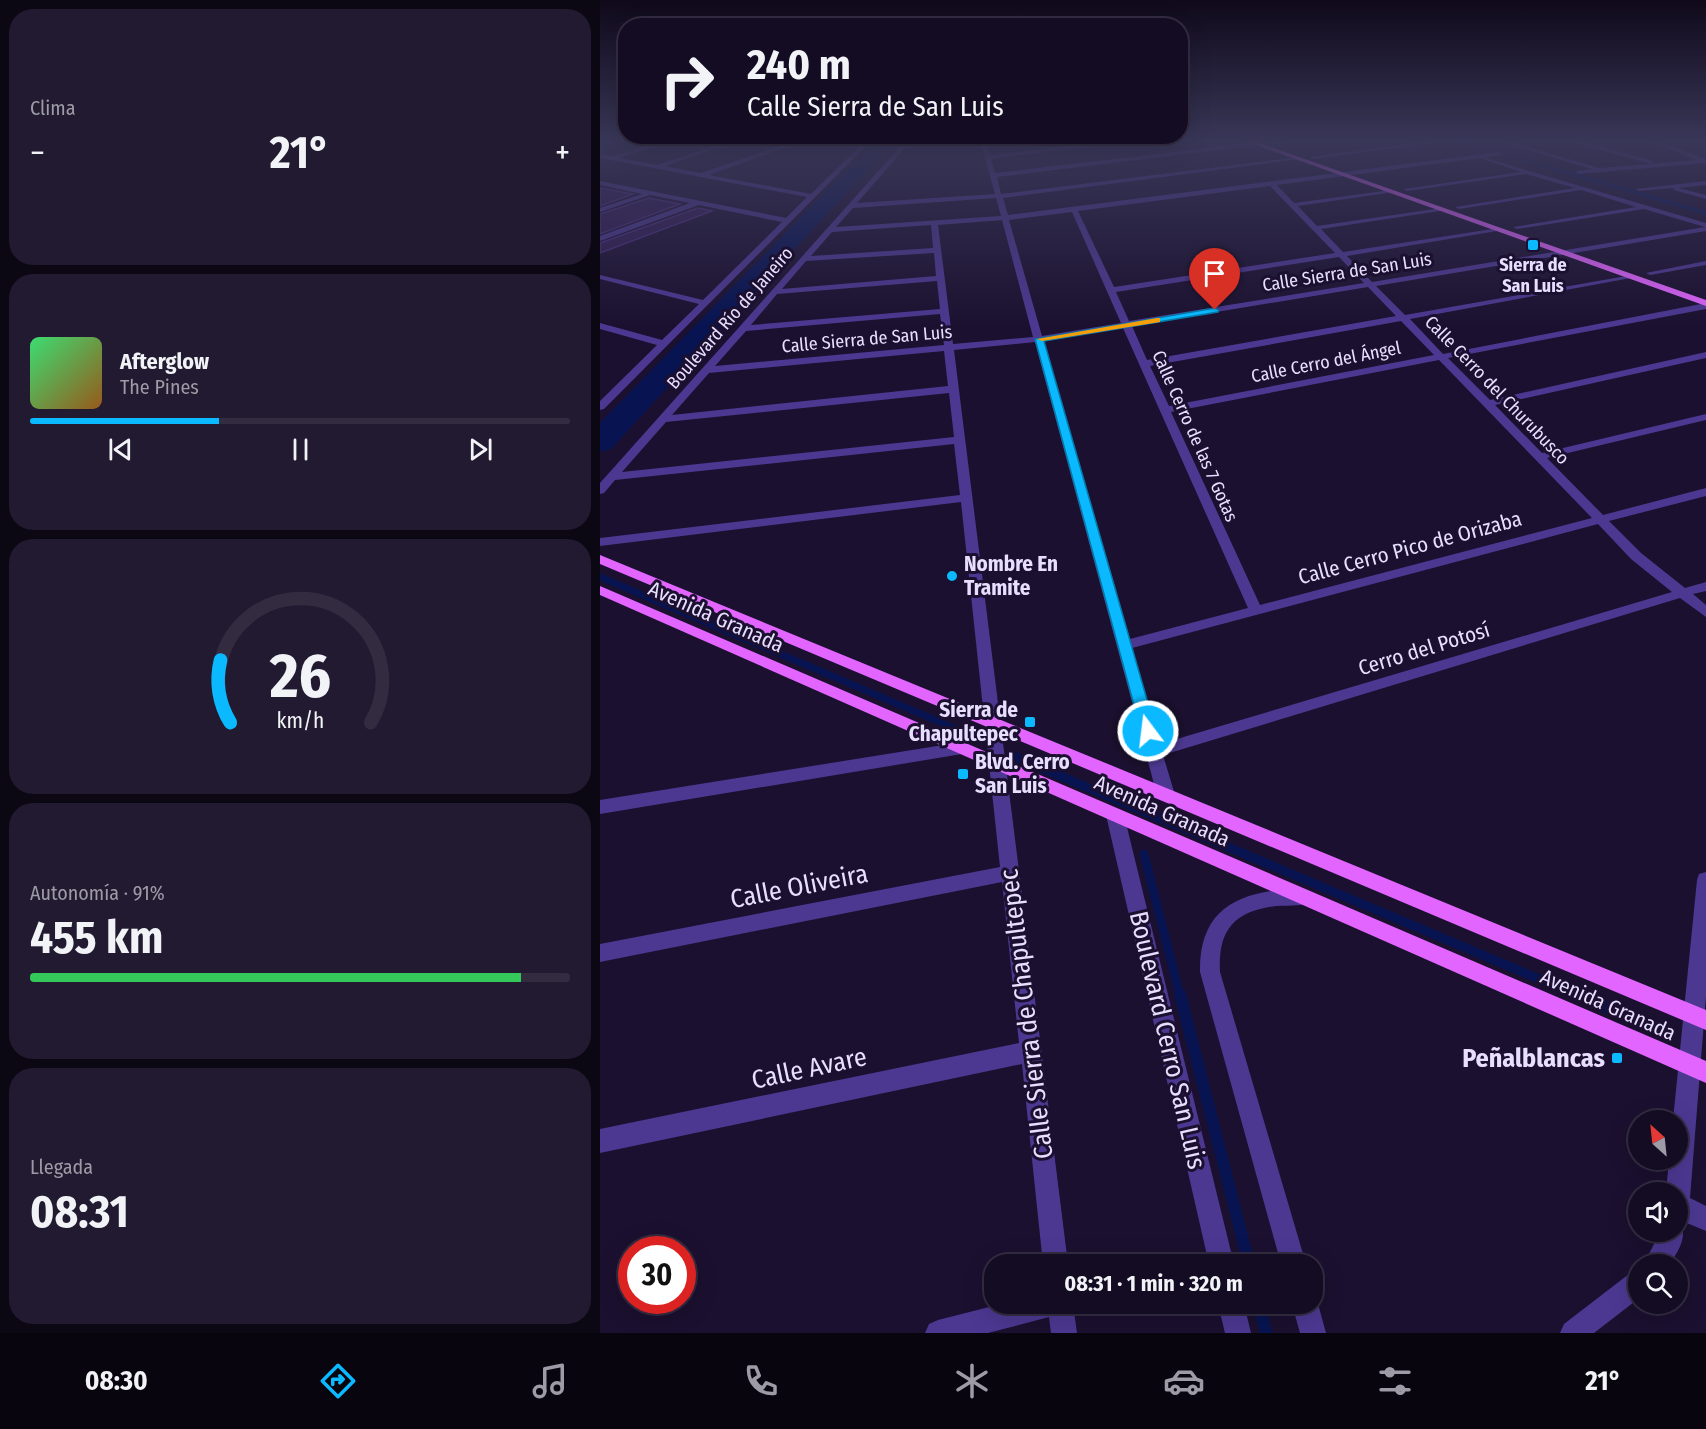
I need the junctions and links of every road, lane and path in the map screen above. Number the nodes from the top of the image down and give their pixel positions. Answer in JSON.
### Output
{"nodes":[{"id":1,"x":623,"y":202,"type":"edge"},
{"id":2,"x":698,"y":202,"type":"edge"},
{"id":3,"x":699,"y":202,"type":"edge"},
{"id":4,"x":806,"y":202,"type":"edge"},
{"id":5,"x":853,"y":202,"type":"edge"},
{"id":6,"x":907,"y":202,"type":"edge"},
{"id":7,"x":1001,"y":202,"type":"edge"},
{"id":8,"x":1125,"y":202,"type":"edge"},
{"id":9,"x":1289,"y":202,"type":"edge"},
{"id":10,"x":1313,"y":202,"type":"edge"},
{"id":11,"x":1420,"y":202,"type":"edge"},
{"id":12,"x":1445,"y":202,"type":"edge"},
{"id":13,"x":1492,"y":202,"type":"edge"},
{"id":14,"x":1629,"y":202,"type":"edge"},
{"id":15,"x":1292,"y":205,"type":"junction"},
{"id":16,"x":850,"y":206,"type":"junction"},
{"id":17,"x":1459,"y":207,"type":"junction"},
{"id":18,"x":1646,"y":207,"type":"junction"},
{"id":19,"x":1074,"y":209,"type":"junction"},
{"id":20,"x":600,"y":210,"type":"edge"},
{"id":21,"x":1442,"y":210,"type":"junction"},
{"id":22,"x":1005,"y":218,"type":"junction"},
{"id":23,"x":788,"y":221,"type":"junction"},
{"id":24,"x":934,"y":223,"type":"junction"},
{"id":25,"x":1517,"y":227,"type":"junction"},
{"id":26,"x":1706,"y":227,"type":"edge"},
{"id":27,"x":1315,"y":228,"type":"junction"},
{"id":28,"x":829,"y":230,"type":"junction"},
{"id":29,"x":1499,"y":230,"type":"junction"},
{"id":30,"x":600,"y":239,"type":"edge"},
{"id":31,"x":937,"y":250,"type":"junction"},
{"id":32,"x":1582,"y":250,"type":"junction"},
{"id":33,"x":1564,"y":253,"type":"junction"},
{"id":34,"x":1341,"y":255,"type":"junction"},
{"id":35,"x":803,"y":260,"type":"junction"},
{"id":36,"x":1611,"y":260,"type":"dead end"},
{"id":37,"x":1706,"y":263,"type":"edge"},
{"id":38,"x":1641,"y":270,"type":"dead end"},
{"id":39,"x":1650,"y":273,"type":"junction"},
{"id":40,"x":600,"y":277,"type":"edge"},
{"id":41,"x":1632,"y":277,"type":"junction"},
{"id":42,"x":940,"y":278,"type":"junction"},
{"id":43,"x":1673,"y":281,"type":"dead end"},
{"id":44,"x":1370,"y":285,"type":"junction"},
{"id":45,"x":1111,"y":290,"type":"junction"},
{"id":46,"x":775,"y":292,"type":"junction"},
{"id":47,"x":705,"y":303,"type":"junction"},
{"id":48,"x":1706,"y":304,"type":"edge"},
{"id":49,"x":944,"y":311,"type":"junction"},
{"id":50,"x":1403,"y":318,"type":"junction"},
{"id":51,"x":1126,"y":325,"type":"junction"},
{"id":52,"x":600,"y":326,"type":"edge"},
{"id":53,"x":743,"y":328,"type":"junction"},
{"id":54,"x":1039,"y":339,"type":"junction"},
{"id":55,"x":664,"y":344,"type":"junction"},
{"id":56,"x":948,"y":348,"type":"junction"},
{"id":57,"x":1706,"y":355,"type":"edge"},
{"id":58,"x":1441,"y":357,"type":"junction"},
{"id":59,"x":1144,"y":364,"type":"junction"},
{"id":60,"x":705,"y":370,"type":"junction"},
{"id":61,"x":953,"y":389,"type":"junction"},
{"id":62,"x":1487,"y":404,"type":"junction"},
{"id":63,"x":600,"y":407,"type":"edge"},
{"id":64,"x":1165,"y":410,"type":"junction"},
{"id":65,"x":1706,"y":417,"type":"edge"},
{"id":66,"x":662,"y":419,"type":"junction"},
{"id":67,"x":958,"y":440,"type":"junction"},
{"id":68,"x":1539,"y":457,"type":"junction"},
{"id":69,"x":612,"y":477,"type":"junction"},
{"id":70,"x":600,"y":490,"type":"edge"},
{"id":71,"x":1706,"y":492,"type":"edge"},
{"id":72,"x":965,"y":498,"type":"junction"},
{"id":73,"x":1600,"y":520,"type":"junction"},
{"id":74,"x":600,"y":542,"type":"edge"},
{"id":75,"x":600,"y":559,"type":"edge"},
{"id":76,"x":1706,"y":586,"type":"edge"},
{"id":77,"x":602,"y":592,"type":"edge"},
{"id":78,"x":1682,"y":594,"type":"junction"},
{"id":79,"x":1256,"y":611,"type":"junction"},
{"id":80,"x":1706,"y":612,"type":"edge"},
{"id":81,"x":1125,"y":645,"type":"junction"},
{"id":82,"x":992,"y":722,"type":"junction"},
{"id":83,"x":962,"y":748,"type":"junction"},
{"id":84,"x":1154,"y":752,"type":"junction"},
{"id":85,"x":997,"y":763,"type":"junction"},
{"id":86,"x":1166,"y":795,"type":"junction"},
{"id":87,"x":600,"y":807,"type":"edge"},
{"id":88,"x":1115,"y":815,"type":"junction"},
{"id":89,"x":1009,"y":873,"type":"junction"},
{"id":90,"x":1706,"y":880,"type":"edge"},
{"id":91,"x":1302,"y":897,"type":"junction"},
{"id":92,"x":1705,"y":914,"type":"edge"},
{"id":93,"x":600,"y":953,"type":"edge"},
{"id":94,"x":1700,"y":1018,"type":"edge"},
{"id":95,"x":1031,"y":1051,"type":"junction"},
{"id":96,"x":1698,"y":1069,"type":"edge"},
{"id":97,"x":600,"y":1141,"type":"edge"},
{"id":98,"x":1681,"y":1182,"type":"edge"},
{"id":99,"x":1688,"y":1211,"type":"edge"},
{"id":100,"x":1706,"y":1219,"type":"edge"},
{"id":101,"x":1055,"y":1254,"type":"edge"},
{"id":102,"x":1219,"y":1254,"type":"edge"},
{"id":103,"x":1291,"y":1254,"type":"edge"},
{"id":104,"x":1628,"y":1292,"type":"edge"},
{"id":105,"x":1011,"y":1314,"type":"edge"},
{"id":106,"x":1061,"y":1314,"type":"edge"},
{"id":107,"x":1233,"y":1314,"type":"edge"},
{"id":108,"x":1308,"y":1314,"type":"edge"},
{"id":109,"x":938,"y":1333,"type":"edge"},
{"id":110,"x":1064,"y":1333,"type":"edge"},
{"id":111,"x":1238,"y":1333,"type":"edge"},
{"id":112,"x":1313,"y":1333,"type":"edge"},
{"id":113,"x":1573,"y":1333,"type":"edge"}],
"edges":[{"from":1,"to":20,"type":"street"},
{"from":2,"to":30,"type":"street"},
{"from":3,"to":23,"type":"street"},
{"from":4,"to":23,"type":"street","name":"Boulevard Río de Janeiro"},
{"from":5,"to":16,"type":"street","name":"Boulevard Río de Janeiro"},
{"from":6,"to":16,"type":"street"},
{"from":7,"to":22,"type":"street"},
{"from":8,"to":19,"type":"street"},
{"from":9,"to":15,"type":"street","name":"Calle Cerro del Churubusco"},
{"from":10,"to":15,"type":"street"},
{"from":11,"to":21,"type":"main road"},
{"from":12,"to":17,"type":"main road"},
{"from":13,"to":17,"type":"street"},
{"from":14,"to":18,"type":"street"},
{"from":15,"to":27,"type":"street","name":"Calle Cerro del Churubusco"},
{"from":16,"to":28,"type":"street","name":"Boulevard Río de Janeiro"},
{"from":17,"to":25,"type":"main road"},
{"from":18,"to":25,"type":"street"},
{"from":18,"to":26,"type":"street"},
{"from":19,"to":22,"type":"street"},
{"from":19,"to":45,"type":"street","name":"Calle Cerro de las 7 Gotas"},
{"from":21,"to":27,"type":"street"},
{"from":21,"to":29,"type":"main road"},
{"from":22,"to":24,"type":"street"},
{"from":22,"to":54,"type":"street"},
{"from":23,"to":47,"type":"street","name":"Boulevard Río de Janeiro"},
{"from":24,"to":28,"type":"street"},
{"from":24,"to":31,"type":"street"},
{"from":25,"to":32,"type":"main road"},
{"from":26,"to":32,"type":"street","name":"Calle Sierra de San Luis"},
{"from":27,"to":34,"type":"street","name":"Calle Cerro del Churubusco"},
{"from":28,"to":35,"type":"street","name":"Boulevard Río de Janeiro"},
{"from":29,"to":33,"type":"main road"},
{"from":29,"to":34,"type":"street"},
{"from":31,"to":35,"type":"street"},
{"from":31,"to":42,"type":"street"},
{"from":32,"to":33,"type":"street","name":"Calle Sierra de San Luis"},
{"from":32,"to":36,"type":"main road"},
{"from":33,"to":41,"type":"main road"},
{"from":33,"to":44,"type":"street","name":"Calle Sierra de San Luis"},
{"from":34,"to":44,"type":"street","name":"Calle Cerro del Churubusco"},
{"from":34,"to":45,"type":"street"},
{"from":35,"to":46,"type":"street","name":"Boulevard Río de Janeiro"},
{"from":37,"to":39,"type":"street"},
{"from":38,"to":39,"type":"main road"},
{"from":39,"to":43,"type":"main road"},
{"from":40,"to":47,"type":"street"},
{"from":41,"to":48,"type":"main road"},
{"from":41,"to":50,"type":"street"},
{"from":42,"to":46,"type":"street"},
{"from":42,"to":49,"type":"street"},
{"from":44,"to":50,"type":"street","name":"Calle Cerro del Churubusco"},
{"from":44,"to":51,"type":"street","name":"Calle Sierra de San Luis"},
{"from":45,"to":51,"type":"street","name":"Calle Cerro de las 7 Gotas"},
{"from":46,"to":53,"type":"street","name":"Boulevard Río de Janeiro"},
{"from":47,"to":55,"type":"street","name":"Boulevard Río de Janeiro"},
{"from":48,"to":58,"type":"street","name":"Calle Cerro del Ángel"},
{"from":49,"to":53,"type":"street"},
{"from":49,"to":56,"type":"street"},
{"from":50,"to":58,"type":"street","name":"Calle Cerro del Churubusco"},
{"from":50,"to":59,"type":"street"},
{"from":51,"to":54,"type":"street","name":"Calle Sierra de San Luis"},
{"from":51,"to":59,"type":"street","name":"Calle Cerro de las 7 Gotas"},
{"from":52,"to":55,"type":"street"},
{"from":53,"to":60,"type":"street","name":"Boulevard Río de Janeiro"},
{"from":54,"to":56,"type":"street","name":"Calle Sierra de San Luis"},
{"from":54,"to":81,"type":"street"},
{"from":55,"to":63,"type":"street","name":"Boulevard Río de Janeiro"},
{"from":56,"to":60,"type":"street","name":"Calle Sierra de San Luis"},
{"from":56,"to":61,"type":"street"},
{"from":57,"to":62,"type":"street"},
{"from":58,"to":62,"type":"street","name":"Calle Cerro del Churubusco"},
{"from":58,"to":64,"type":"street","name":"Calle Cerro del Ángel"},
{"from":59,"to":64,"type":"street","name":"Calle Cerro de las 7 Gotas"},
{"from":60,"to":66,"type":"street","name":"Boulevard Río de Janeiro"},
{"from":61,"to":66,"type":"street"},
{"from":61,"to":67,"type":"street"},
{"from":62,"to":68,"type":"street","name":"Calle Cerro del Churubusco"},
{"from":64,"to":79,"type":"street","name":"Calle Cerro de las 7 Gotas"},
{"from":65,"to":68,"type":"street"},
{"from":66,"to":69,"type":"street","name":"Boulevard Río de Janeiro"},
{"from":67,"to":69,"type":"street"},
{"from":67,"to":72,"type":"street"},
{"from":68,"to":73,"type":"street","name":"Calle Cerro del Churubusco"},
{"from":69,"to":70,"type":"street","name":"Boulevard Río de Janeiro"},
{"from":71,"to":73,"type":"street","name":"Calle Cerro Pico de Orizaba"},
{"from":72,"to":74,"type":"street"},
{"from":72,"to":82,"type":"street"},
{"from":73,"to":78,"type":"street","name":"Calle Cerro del Churubusco"},
{"from":73,"to":79,"type":"street","name":"Calle Cerro Pico de Orizaba"},
{"from":75,"to":82,"type":"main road","name":"Avenida Granada"},
{"from":76,"to":78,"type":"street","name":"Cerro del Potosí"},
{"from":77,"to":83,"type":"main road","name":"Avenida Granada"},
{"from":78,"to":80,"type":"street","name":"Calle Cerro del Churubusco"},
{"from":78,"to":84,"type":"street","name":"Cerro del Potosí"},
{"from":79,"to":81,"type":"street","name":"Calle Cerro Pico de Orizaba"},
{"from":81,"to":84,"type":"street"},
{"from":82,"to":85,"type":"street","name":"Calle Sierra de Chapultepec"},
{"from":82,"to":86,"type":"main road","name":"Avenida Granada"},
{"from":83,"to":85,"type":"main road","name":"Avenida Granada"},
{"from":83,"to":87,"type":"street"},
{"from":84,"to":86,"type":"street"},
{"from":85,"to":88,"type":"main road","name":"Avenida Granada"},
{"from":85,"to":89,"type":"street","name":"Calle Sierra de Chapultepec"},
{"from":86,"to":94,"type":"main road","name":"Avenida Granada"},
{"from":88,"to":91,"type":"main road","name":"Avenida Granada"},
{"from":88,"to":102,"type":"street","name":"Boulevard Cerro San Luis"},
{"from":89,"to":93,"type":"street","name":"Calle Oliveira"},
{"from":89,"to":95,"type":"street","name":"Calle Sierra de Chapultepec"},
{"from":90,"to":92,"type":"street"},
{"from":91,"to":96,"type":"main road","name":"Avenida Granada"},
{"from":91,"to":103,"type":"street"},
{"from":92,"to":94,"type":"street"},
{"from":94,"to":96,"type":"street"},
{"from":95,"to":97,"type":"street","name":"Calle Avare"},
{"from":95,"to":101,"type":"street","name":"Calle Sierra de Chapultepec"},
{"from":96,"to":98,"type":"street"},
{"from":99,"to":100,"type":"street"},
{"from":104,"to":113,"type":"street"},
{"from":105,"to":109,"type":"street"},
{"from":106,"to":110,"type":"street"},
{"from":107,"to":111,"type":"street"},
{"from":108,"to":112,"type":"street"}]}
